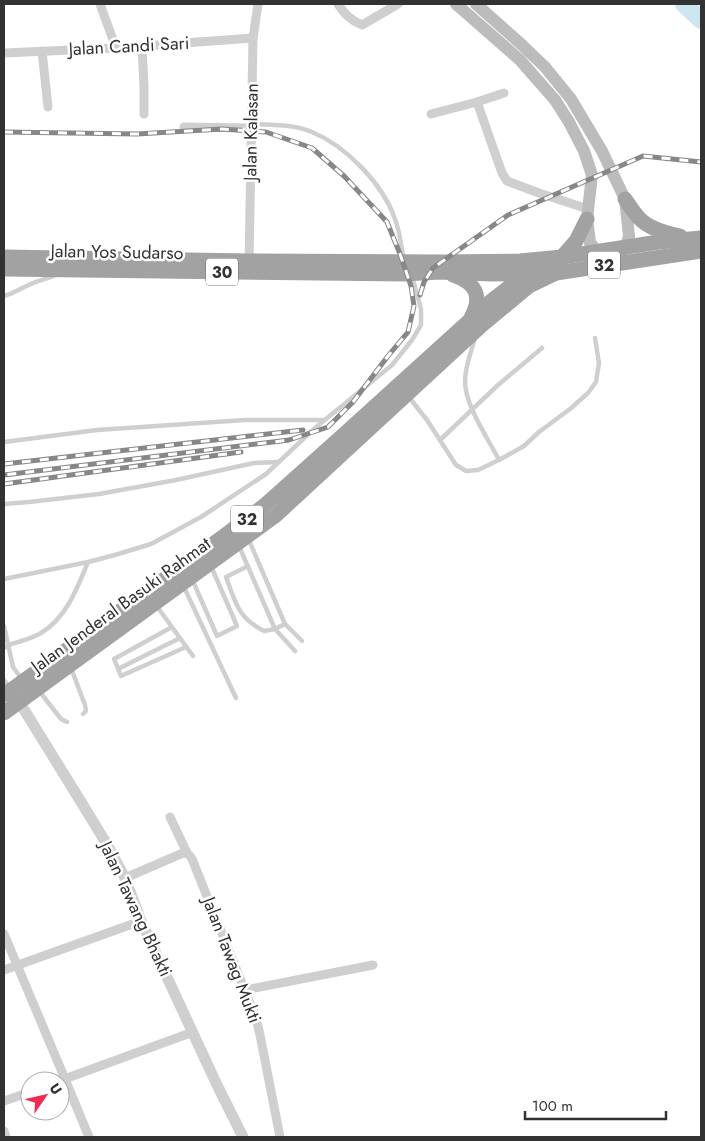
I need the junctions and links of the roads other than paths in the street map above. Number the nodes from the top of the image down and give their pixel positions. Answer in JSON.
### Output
{"nodes":[{"id":1,"x":100,"y":4,"type":"edge"},
{"id":2,"x":258,"y":4,"type":"edge"},
{"id":3,"x":338,"y":4,"type":"edge"},
{"id":4,"x":398,"y":4,"type":"edge"},
{"id":5,"x":456,"y":4,"type":"edge"},
{"id":6,"x":480,"y":12,"type":"edge"},
{"id":7,"x":253,"y":38,"type":"junction"},
{"id":8,"x":142,"y":46,"type":"junction"},
{"id":9,"x":116,"y":48,"type":"junction"},
{"id":10,"x":42,"y":51,"type":"junction"},
{"id":11,"x":4,"y":53,"type":"edge"},
{"id":12,"x":504,"y":93,"type":"dead end"},
{"id":13,"x":477,"y":102,"type":"junction"},
{"id":14,"x":48,"y":107,"type":"dead end"},
{"id":15,"x":144,"y":114,"type":"dead end"},
{"id":16,"x":431,"y":114,"type":"dead end"},
{"id":17,"x":252,"y":126,"type":"junction"},
{"id":18,"x":184,"y":128,"type":"dead end"},
{"id":19,"x":625,"y":199,"type":"junction"},
{"id":20,"x":588,"y":214,"type":"junction"},
{"id":21,"x":626,"y":247,"type":"junction"},
{"id":22,"x":699,"y":248,"type":"edge"},
{"id":23,"x":597,"y":252,"type":"junction"},
{"id":24,"x":4,"y":257,"type":"edge"},
{"id":25,"x":562,"y":257,"type":"junction"},
{"id":26,"x":612,"y":264,"type":"junction"},
{"id":27,"x":249,"y":266,"type":"junction"},
{"id":28,"x":408,"y":267,"type":"junction"},
{"id":29,"x":440,"y":267,"type":"junction"},
{"id":30,"x":4,"y":269,"type":"edge"},
{"id":31,"x":63,"y":270,"type":"junction"},
{"id":32,"x":556,"y":273,"type":"junction"},
{"id":33,"x":479,"y":274,"type":"junction"},
{"id":34,"x":528,"y":274,"type":"junction"},
{"id":35,"x":4,"y":296,"type":"edge"},
{"id":36,"x":490,"y":302,"type":"junction"},
{"id":37,"x":477,"y":324,"type":"junction"},
{"id":38,"x":595,"y":338,"type":"dead end"},
{"id":39,"x":542,"y":348,"type":"dead end"},
{"id":40,"x":402,"y":390,"type":"junction"},
{"id":41,"x":472,"y":409,"type":"junction"},
{"id":42,"x":325,"y":420,"type":"junction"},
{"id":43,"x":440,"y":440,"type":"junction"},
{"id":44,"x":4,"y":442,"type":"edge"},
{"id":45,"x":499,"y":460,"type":"junction"},
{"id":46,"x":278,"y":462,"type":"junction"},
{"id":47,"x":4,"y":504,"type":"edge"},
{"id":48,"x":243,"y":540,"type":"junction"},
{"id":49,"x":88,"y":562,"type":"junction"},
{"id":50,"x":210,"y":564,"type":"junction"},
{"id":51,"x":248,"y":566,"type":"junction"},
{"id":52,"x":4,"y":579,"type":"edge"},
{"id":53,"x":178,"y":583,"type":"junction"},
{"id":54,"x":155,"y":604,"type":"junction"},
{"id":55,"x":285,"y":624,"type":"junction"},
{"id":56,"x":4,"y":626,"type":"edge"},
{"id":57,"x":172,"y":627,"type":"junction"},
{"id":58,"x":275,"y":629,"type":"junction"},
{"id":59,"x":180,"y":638,"type":"junction"},
{"id":60,"x":302,"y":641,"type":"dead end"},
{"id":61,"x":6,"y":647,"type":"edge"},
{"id":62,"x":186,"y":647,"type":"junction"},
{"id":63,"x":295,"y":651,"type":"dead end"},
{"id":64,"x":193,"y":656,"type":"dead end"},
{"id":65,"x":70,"y":665,"type":"junction"},
{"id":66,"x":118,"y":669,"type":"junction"},
{"id":67,"x":20,"y":688,"type":"edge"},
{"id":68,"x":236,"y":698,"type":"dead end"},
{"id":69,"x":4,"y":713,"type":"edge"},
{"id":70,"x":83,"y":714,"type":"dead end"},
{"id":71,"x":67,"y":722,"type":"dead end"},
{"id":72,"x":170,"y":816,"type":"dead end"},
{"id":73,"x":187,"y":853,"type":"junction"},
{"id":74,"x":124,"y":878,"type":"junction"},
{"id":75,"x":141,"y":921,"type":"junction"},
{"id":76,"x":4,"y":934,"type":"edge"},
{"id":77,"x":17,"y":965,"type":"junction"},
{"id":78,"x":373,"y":965,"type":"dead end"},
{"id":79,"x":4,"y":970,"type":"edge"},
{"id":80,"x":245,"y":990,"type":"junction"},
{"id":81,"x":193,"y":1032,"type":"junction"},
{"id":82,"x":58,"y":1071,"type":"edge"},
{"id":83,"x":70,"y":1077,"type":"edge"},
{"id":84,"x":20,"y":1095,"type":"edge"},
{"id":85,"x":70,"y":1097,"type":"edge"},
{"id":86,"x":4,"y":1101,"type":"edge"},
{"id":87,"x":4,"y":1131,"type":"edge"},
{"id":88,"x":6,"y":1137,"type":"edge"},
{"id":89,"x":89,"y":1137,"type":"edge"},
{"id":90,"x":243,"y":1137,"type":"edge"},
{"id":91,"x":280,"y":1137,"type":"edge"}],
"edges":[{"from":1,"to":9,"type":"street"},
{"from":2,"to":7,"type":"street","name":"Jalan Kalasan"},
{"from":3,"to":4,"type":"street"},
{"from":5,"to":6,"type":"main road"},
{"from":6,"to":19,"type":"main road"},
{"from":6,"to":20,"type":"main road"},
{"from":7,"to":8,"type":"street","name":"Jalan Candi Sari"},
{"from":7,"to":17,"type":"street","name":"Jalan Kalasan"},
{"from":8,"to":9,"type":"street","name":"Jalan Candi Sari"},
{"from":8,"to":15,"type":"street"},
{"from":9,"to":10,"type":"street","name":"Jalan Candi Sari"},
{"from":10,"to":11,"type":"street","name":"Jalan Candi Sari"},
{"from":10,"to":14,"type":"street"},
{"from":12,"to":13,"type":"street"},
{"from":13,"to":16,"type":"street"},
{"from":13,"to":20,"type":"street"},
{"from":17,"to":18,"type":"street"},
{"from":17,"to":27,"type":"street","name":"Jalan Kalasan"},
{"from":17,"to":28,"type":"lane"},
{"from":19,"to":21,"type":"main road"},
{"from":19,"to":22,"type":"highway"},
{"from":20,"to":23,"type":"main road"},
{"from":20,"to":25,"type":"highway"},
{"from":21,"to":22,"type":"highway","number":"32"},
{"from":21,"to":23,"type":"highway","number":"32"},
{"from":21,"to":26,"type":"main road"},
{"from":22,"to":26,"type":"highway","number":"32"},
{"from":23,"to":25,"type":"highway","number":"32"},
{"from":23,"to":26,"type":"main road"},
{"from":24,"to":27,"type":"highway","name":"Jalan Yos Sudarso","number":"30"},
{"from":25,"to":29,"type":"highway","number":"30"},
{"from":25,"to":34,"type":"highway","number":"32"},
{"from":26,"to":32,"type":"highway","number":"32"},
{"from":27,"to":28,"type":"highway","name":"Jalan Yos Sudarso","number":"30"},
{"from":27,"to":31,"type":"highway","name":"Jalan Yos Sudarso","number":"30"},
{"from":28,"to":29,"type":"highway","name":"Jalan Yos Sudarso","number":"30"},
{"from":28,"to":42,"type":"lane"},
{"from":29,"to":33,"type":"highway","number":"30"},
{"from":29,"to":37,"type":"highway","number":"30"},
{"from":30,"to":31,"type":"highway","name":"Jalan Yos Sudarso","number":"30"},
{"from":31,"to":35,"type":"lane"},
{"from":32,"to":34,"type":"highway","number":"30"},
{"from":32,"to":37,"type":"highway","number":"32"},
{"from":33,"to":34,"type":"highway","number":"30"},
{"from":33,"to":36,"type":"highway"},
{"from":34,"to":36,"type":"highway","number":"32"},
{"from":36,"to":37,"type":"highway"},
{"from":37,"to":40,"type":"highway","name":"Jalan Jenderal Basuki Rahmat","number":"32"},
{"from":37,"to":41,"type":"lane"},
{"from":38,"to":45,"type":"lane"},
{"from":39,"to":41,"type":"lane"},
{"from":40,"to":43,"type":"lane"},
{"from":40,"to":48,"type":"highway","name":"Jalan Jenderal Basuki Rahmat","number":"32"},
{"from":40,"to":53,"type":"highway","name":"Jalan Jenderal Basuki Rahmat","number":"32"},
{"from":41,"to":43,"type":"lane"},
{"from":41,"to":45,"type":"lane"},
{"from":42,"to":44,"type":"lane"},
{"from":42,"to":46,"type":"lane"},
{"from":43,"to":45,"type":"lane"},
{"from":46,"to":47,"type":"lane"},
{"from":46,"to":49,"type":"lane"},
{"from":48,"to":50,"type":"highway","name":"Jalan Jenderal Basuki Rahmat","number":"32"},
{"from":48,"to":51,"type":"lane"},
{"from":48,"to":55,"type":"lane"},
{"from":49,"to":52,"type":"lane"},
{"from":49,"to":61,"type":"lane"},
{"from":50,"to":53,"type":"highway","name":"Jalan Jenderal Basuki Rahmat","number":"32"},
{"from":50,"to":53,"type":"lane"},
{"from":51,"to":58,"type":"lane"},
{"from":51,"to":58,"type":"lane"},
{"from":53,"to":54,"type":"highway","name":"Jalan Jenderal Basuki Rahmat","number":"32"},
{"from":53,"to":67,"type":"highway","name":"Jalan Jenderal Basuki Rahmat","number":"32"},
{"from":53,"to":68,"type":"lane"},
{"from":54,"to":57,"type":"lane"},
{"from":54,"to":65,"type":"highway","name":"Jalan Jenderal Basuki Rahmat","number":"32"},
{"from":55,"to":58,"type":"lane"},
{"from":55,"to":60,"type":"lane"},
{"from":56,"to":61,"type":"lane"},
{"from":57,"to":59,"type":"lane"},
{"from":57,"to":66,"type":"lane"},
{"from":58,"to":63,"type":"lane"},
{"from":59,"to":62,"type":"lane"},
{"from":59,"to":66,"type":"lane"},
{"from":61,"to":67,"type":"lane"},
{"from":62,"to":64,"type":"lane"},
{"from":62,"to":66,"type":"lane"},
{"from":65,"to":67,"type":"highway","name":"Jalan Jenderal Basuki Rahmat","number":"32"},
{"from":65,"to":70,"type":"lane"},
{"from":67,"to":69,"type":"highway","name":"Jalan Jenderal Basuki Rahmat","number":"32"},
{"from":67,"to":71,"type":"lane"},
{"from":67,"to":74,"type":"street","name":"Jalan Tawang Bhakti"},
{"from":72,"to":73,"type":"street","name":"Jalan Tawag Mukti"},
{"from":73,"to":74,"type":"street"},
{"from":73,"to":80,"type":"street","name":"Jalan Tawag Mukti"},
{"from":74,"to":75,"type":"street","name":"Jalan Tawang Bhakti"},
{"from":75,"to":77,"type":"street"},
{"from":75,"to":81,"type":"street","name":"Jalan Tawang Bhakti"},
{"from":76,"to":77,"type":"street"},
{"from":77,"to":79,"type":"street"},
{"from":77,"to":82,"type":"street"},
{"from":78,"to":80,"type":"street"},
{"from":80,"to":91,"type":"street","name":"Jalan Tawag Mukti"},
{"from":81,"to":83,"type":"street"},
{"from":81,"to":90,"type":"street","name":"Jalan Tawang Bhakti"},
{"from":84,"to":86,"type":"street"},
{"from":85,"to":89,"type":"street"},
{"from":87,"to":88,"type":"street"}]}
